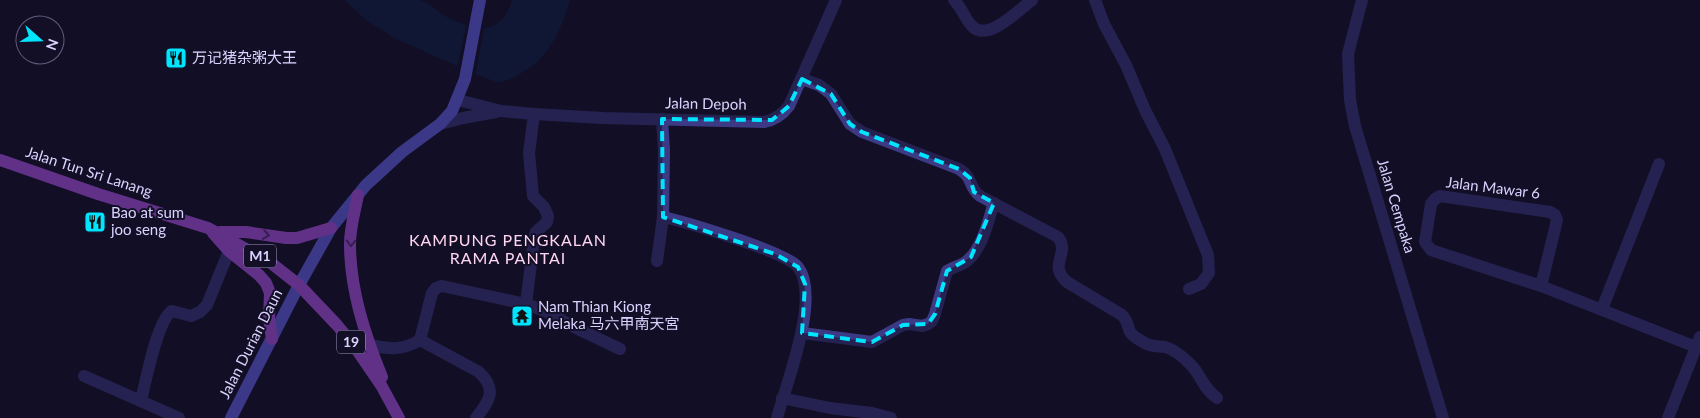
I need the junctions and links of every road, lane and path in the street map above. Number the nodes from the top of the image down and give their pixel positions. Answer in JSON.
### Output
{"nodes":[{"id":1,"x":480,"y":0,"type":"edge"},
{"id":2,"x":836,"y":0,"type":"edge"},
{"id":3,"x":954,"y":0,"type":"edge"},
{"id":4,"x":1032,"y":0,"type":"edge"},
{"id":5,"x":1096,"y":0,"type":"edge"},
{"id":6,"x":1362,"y":0,"type":"edge"},
{"id":7,"x":802,"y":79,"type":"junction"},
{"id":8,"x":458,"y":100,"type":"junction"},
{"id":9,"x":501,"y":111,"type":"junction"},
{"id":10,"x":534,"y":114,"type":"junction"},
{"id":11,"x":662,"y":119,"type":"junction"},
{"id":12,"x":440,"y":124,"type":"junction"},
{"id":13,"x":0,"y":160,"type":"edge"},
{"id":14,"x":1659,"y":164,"type":"dead end"},
{"id":15,"x":358,"y":195,"type":"junction"},
{"id":16,"x":994,"y":203,"type":"junction"},
{"id":17,"x":663,"y":217,"type":"junction"},
{"id":18,"x":331,"y":228,"type":"junction"},
{"id":19,"x":213,"y":230,"type":"junction"},
{"id":20,"x":229,"y":251,"type":"junction"},
{"id":21,"x":657,"y":261,"type":"dead end"},
{"id":22,"x":299,"y":285,"type":"junction"},
{"id":23,"x":1542,"y":286,"type":"junction"},
{"id":24,"x":1189,"y":289,"type":"dead end"},
{"id":25,"x":526,"y":304,"type":"junction"},
{"id":26,"x":1602,"y":309,"type":"junction"},
{"id":27,"x":802,"y":333,"type":"junction"},
{"id":28,"x":272,"y":339,"type":"junction"},
{"id":29,"x":420,"y":340,"type":"junction"},
{"id":30,"x":1698,"y":342,"type":"edge"},
{"id":31,"x":369,"y":346,"type":"junction"},
{"id":32,"x":620,"y":349,"type":"dead end"},
{"id":33,"x":84,"y":376,"type":"dead end"},
{"id":34,"x":782,"y":398,"type":"junction"},
{"id":35,"x":1217,"y":398,"type":"dead end"},
{"id":36,"x":140,"y":400,"type":"junction"},
{"id":37,"x":396,"y":412,"type":"edge"},
{"id":38,"x":179,"y":418,"type":"edge"},
{"id":39,"x":231,"y":418,"type":"edge"},
{"id":40,"x":476,"y":418,"type":"edge"},
{"id":41,"x":777,"y":418,"type":"edge"},
{"id":42,"x":891,"y":418,"type":"edge"},
{"id":43,"x":1443,"y":418,"type":"edge"},
{"id":44,"x":1668,"y":418,"type":"edge"}],
"edges":[{"from":1,"to":8,"type":"street","name":"Jalan Durian Daun"},
{"from":2,"to":7,"type":"street","name":"Jalan Depoh"},
{"from":3,"to":4,"type":"street"},
{"from":5,"to":24,"type":"street"},
{"from":6,"to":43,"type":"street","name":"Jalan Cempaka"},
{"from":7,"to":11,"type":"street","name":"Jalan Depoh"},
{"from":7,"to":16,"type":"street"},
{"from":8,"to":9,"type":"street","name":"Jalan Depoh"},
{"from":8,"to":12,"type":"street","name":"Jalan Durian Daun"},
{"from":9,"to":10,"type":"street","name":"Jalan Depoh"},
{"from":9,"to":12,"type":"street","name":"Jalan Depoh"},
{"from":10,"to":11,"type":"street","name":"Jalan Depoh"},
{"from":10,"to":25,"type":"street"},
{"from":11,"to":17,"type":"street"},
{"from":12,"to":15,"type":"street","name":"Jalan Durian Daun"},
{"from":13,"to":19,"type":"main road","name":"Jalan Tun Sri Lanang","number":"M1"},
{"from":14,"to":26,"type":"street"},
{"from":15,"to":18,"type":"street","name":"Jalan Durian Daun"},
{"from":15,"to":31,"type":"main road","one_way":true},
{"from":16,"to":27,"type":"street"},
{"from":16,"to":35,"type":"street"},
{"from":17,"to":21,"type":"street"},
{"from":17,"to":27,"type":"street"},
{"from":19,"to":18,"type":"main road","one_way":true},
{"from":18,"to":22,"type":"street","name":"Jalan Durian Daun"},
{"from":19,"to":20,"type":"main road"},
{"from":19,"to":22,"type":"main road","name":"Jalan Tun Sri Lanang","number":"M1"},
{"from":20,"to":28,"type":"main road"},
{"from":20,"to":36,"type":"street"},
{"from":22,"to":28,"type":"street","name":"Jalan Durian Daun"},
{"from":22,"to":37,"type":"main road","number":"19"},
{"from":23,"to":23,"type":"street","name":"Jalan Mawar 6"},
{"from":23,"to":26,"type":"street","name":"Jalan Mawar 6"},
{"from":25,"to":29,"type":"street"},
{"from":25,"to":32,"type":"street"},
{"from":26,"to":30,"type":"street","name":"Jalan Mawar 6"},
{"from":27,"to":34,"type":"street"},
{"from":28,"to":39,"type":"street","name":"Jalan Durian Daun"},
{"from":29,"to":31,"type":"street"},
{"from":29,"to":40,"type":"street"},
{"from":30,"to":44,"type":"street"},
{"from":31,"to":37,"type":"main road"},
{"from":33,"to":36,"type":"street"},
{"from":34,"to":41,"type":"street"},
{"from":34,"to":42,"type":"street"},
{"from":36,"to":38,"type":"street"}]}
